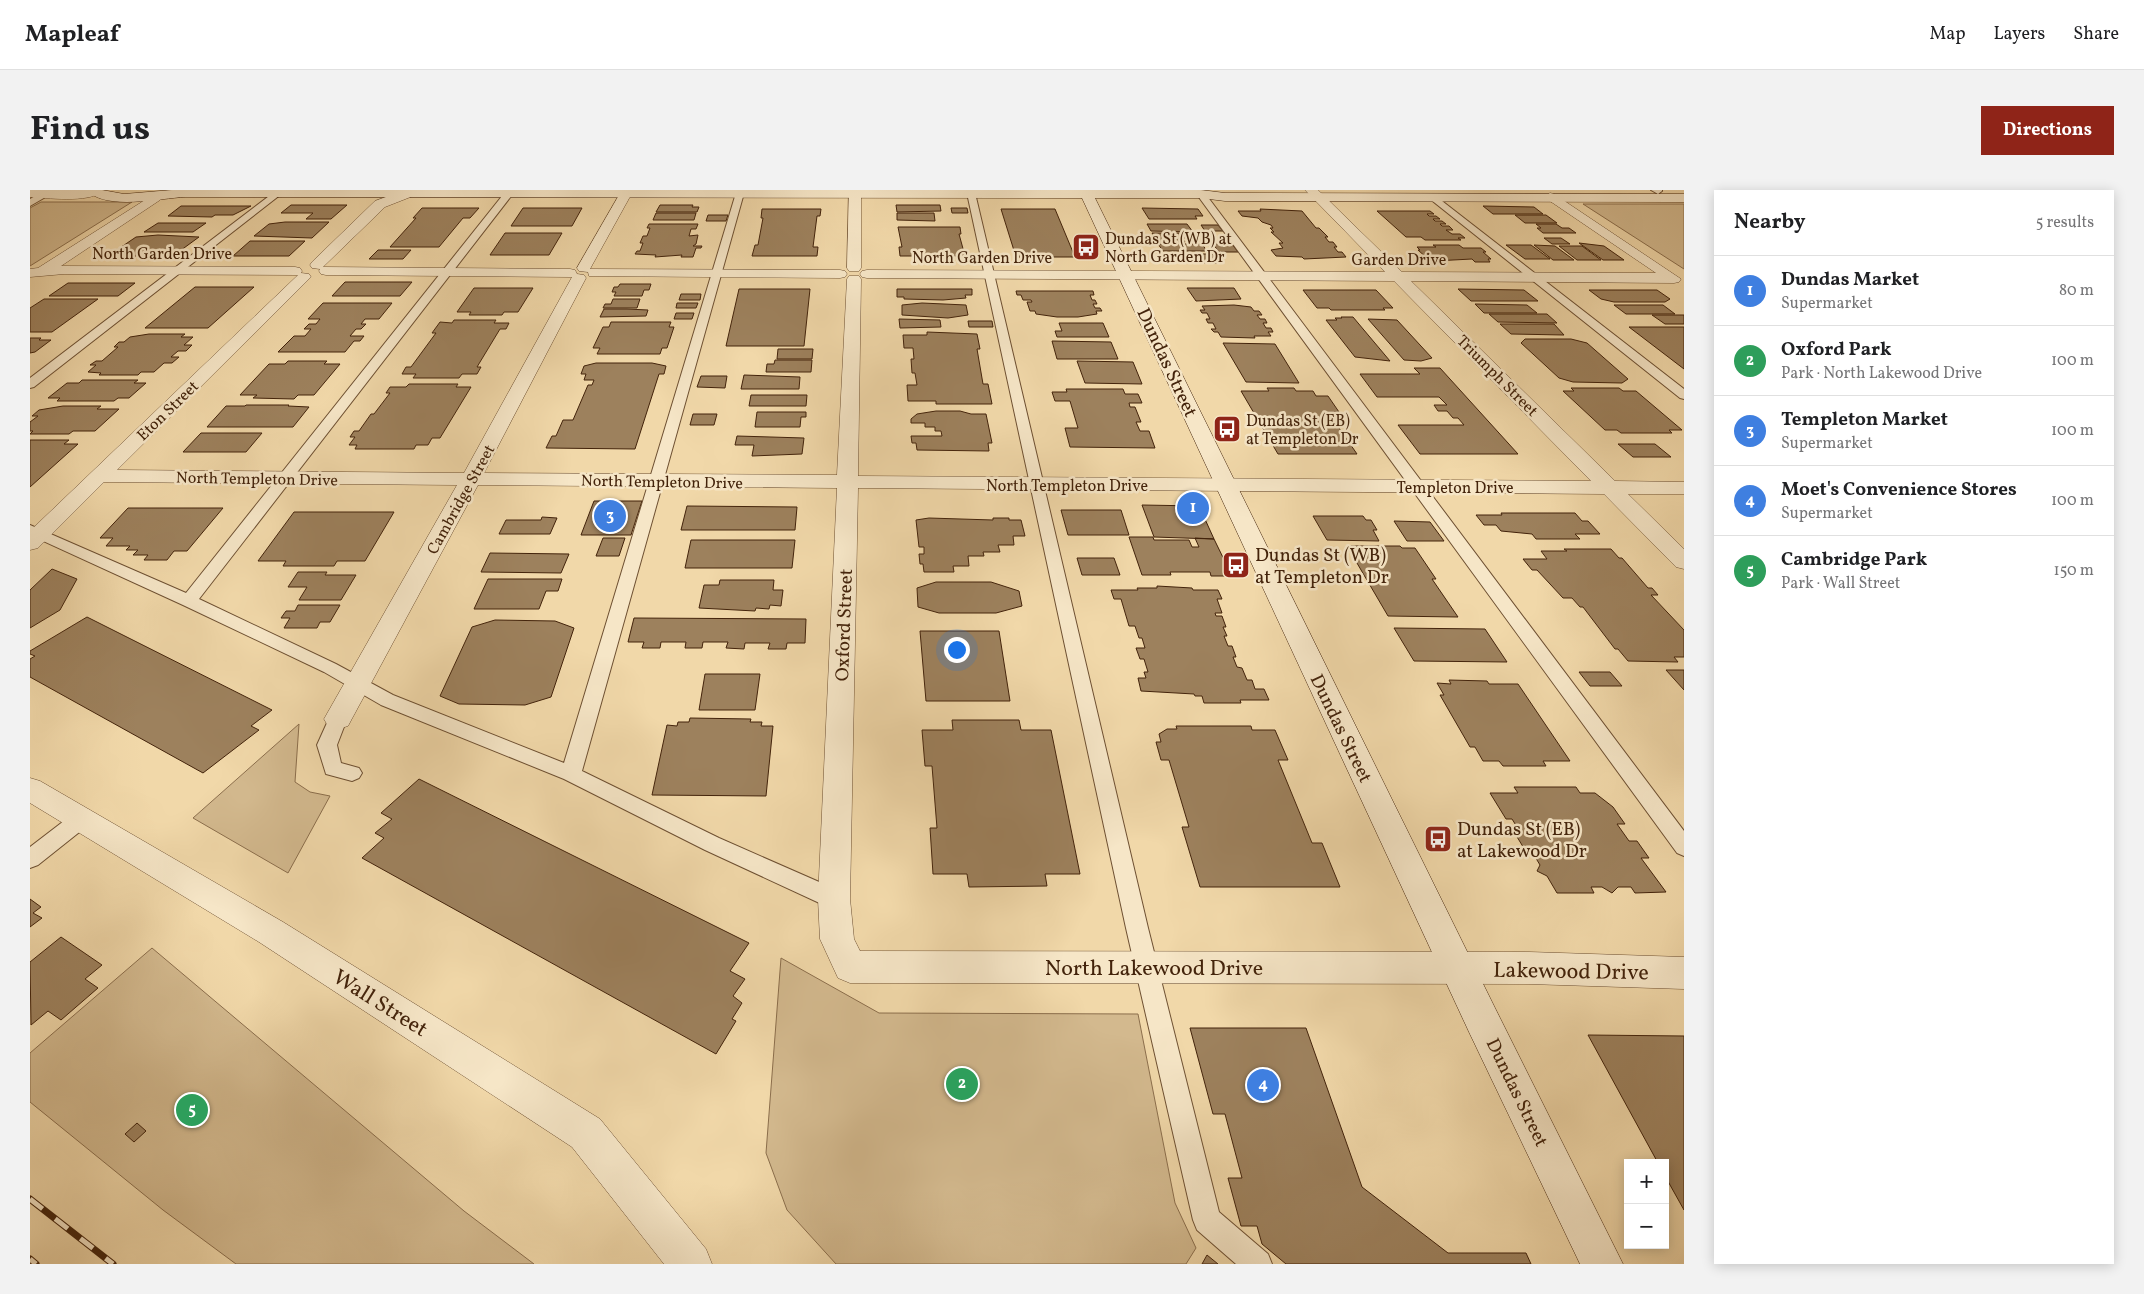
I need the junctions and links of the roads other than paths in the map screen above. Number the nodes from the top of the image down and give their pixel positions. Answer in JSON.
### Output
{"nodes":[{"id":1,"x":60,"y":190,"type":"edge"},
{"id":2,"x":1266,"y":190,"type":"edge"},
{"id":3,"x":1450,"y":190,"type":"edge"},
{"id":4,"x":93,"y":191,"type":"edge"},
{"id":5,"x":1656,"y":191,"type":"edge"},
{"id":6,"x":1684,"y":191,"type":"edge"},
{"id":7,"x":175,"y":192,"type":"edge"},
{"id":8,"x":215,"y":192,"type":"edge"},
{"id":9,"x":340,"y":192,"type":"edge"},
{"id":10,"x":468,"y":192,"type":"edge"},
{"id":11,"x":568,"y":192,"type":"edge"},
{"id":12,"x":604,"y":192,"type":"edge"},
{"id":13,"x":855,"y":192,"type":"edge"},
{"id":14,"x":1085,"y":192,"type":"edge"},
{"id":15,"x":30,"y":193,"type":"edge"},
{"id":16,"x":46,"y":193,"type":"junction"},
{"id":17,"x":278,"y":193,"type":"junction"},
{"id":18,"x":409,"y":193,"type":"junction"},
{"id":19,"x":509,"y":193,"type":"junction"},
{"id":20,"x":626,"y":193,"type":"junction"},
{"id":21,"x":740,"y":193,"type":"junction"},
{"id":22,"x":971,"y":193,"type":"junction"},
{"id":23,"x":1544,"y":193,"type":"edge"},
{"id":24,"x":1201,"y":194,"type":"junction"},
{"id":25,"x":1315,"y":194,"type":"edge"},
{"id":26,"x":156,"y":197,"type":"junction"},
{"id":27,"x":1433,"y":197,"type":"junction"},
{"id":28,"x":1684,"y":198,"type":"edge"},
{"id":29,"x":30,"y":203,"type":"edge"},
{"id":30,"x":178,"y":270,"type":"junction"},
{"id":31,"x":311,"y":271,"type":"junction"},
{"id":32,"x":447,"y":272,"type":"junction"},
{"id":33,"x":582,"y":273,"type":"junction"},
{"id":34,"x":718,"y":273,"type":"junction"},
{"id":35,"x":854,"y":274,"type":"junction"},
{"id":36,"x":990,"y":274,"type":"junction"},
{"id":37,"x":34,"y":275,"type":"edge"},
{"id":38,"x":1127,"y":275,"type":"junction"},
{"id":39,"x":1261,"y":275,"type":"junction"},
{"id":40,"x":1399,"y":277,"type":"junction"},
{"id":41,"x":1537,"y":278,"type":"junction"},
{"id":42,"x":1678,"y":282,"type":"edge"},
{"id":43,"x":30,"y":384,"type":"edge"},
{"id":44,"x":1684,"y":395,"type":"edge"},
{"id":45,"x":99,"y":476,"type":"junction"},
{"id":46,"x":284,"y":479,"type":"junction"},
{"id":47,"x":470,"y":480,"type":"junction"},
{"id":48,"x":657,"y":481,"type":"junction"},
{"id":49,"x":847,"y":483,"type":"junction"},
{"id":50,"x":1036,"y":484,"type":"junction"},
{"id":51,"x":1226,"y":486,"type":"junction"},
{"id":52,"x":1418,"y":487,"type":"junction"},
{"id":53,"x":1611,"y":488,"type":"junction"},
{"id":54,"x":1684,"y":488,"type":"edge"},
{"id":55,"x":33,"y":535,"type":"edge"},
{"id":56,"x":1684,"y":562,"type":"edge"},
{"id":57,"x":188,"y":601,"type":"junction"},
{"id":58,"x":358,"y":684,"type":"junction"},
{"id":59,"x":338,"y":719,"type":"joint"},
{"id":60,"x":352,"y":773,"type":"dead end"},
{"id":61,"x":571,"y":774,"type":"junction"},
{"id":62,"x":30,"y":789,"type":"edge"},
{"id":63,"x":80,"y":820,"type":"junction"},
{"id":64,"x":1684,"y":848,"type":"edge"},
{"id":65,"x":30,"y":859,"type":"edge"},
{"id":66,"x":834,"y":899,"type":"junction"},
{"id":67,"x":1146,"y":966,"type":"junction"},
{"id":68,"x":850,"y":967,"type":"joint"},
{"id":69,"x":1458,"y":968,"type":"junction"},
{"id":70,"x":1684,"y":973,"type":"edge"},
{"id":71,"x":691,"y":1264,"type":"edge"},
{"id":72,"x":1258,"y":1264,"type":"edge"},
{"id":73,"x":1602,"y":1264,"type":"edge"}],
"edges":[{"from":1,"to":16,"type":"street"},
{"from":2,"to":24,"type":"street"},
{"from":3,"to":23,"type":"street"},
{"from":4,"to":16,"type":"street"},
{"from":4,"to":26,"type":"street"},
{"from":5,"to":6,"type":"street"},
{"from":5,"to":23,"type":"street"},
{"from":7,"to":8,"type":"street"},
{"from":7,"to":26,"type":"street"},
{"from":8,"to":17,"type":"street"},
{"from":9,"to":17,"type":"street"},
{"from":9,"to":18,"type":"street"},
{"from":10,"to":18,"type":"street"},
{"from":10,"to":19,"type":"street"},
{"from":11,"to":12,"type":"street"},
{"from":11,"to":19,"type":"street"},
{"from":12,"to":20,"type":"street"},
{"from":13,"to":21,"type":"street"},
{"from":13,"to":22,"type":"street"},
{"from":13,"to":35,"type":"street","name":"Oxford Street"},
{"from":14,"to":22,"type":"street"},
{"from":14,"to":24,"type":"street"},
{"from":14,"to":38,"type":"street","name":"Dundas Street"},
{"from":15,"to":16,"type":"street"},
{"from":16,"to":29,"type":"lane"},
{"from":17,"to":30,"type":"lane"},
{"from":18,"to":31,"type":"street","name":"Eton Street"},
{"from":19,"to":32,"type":"lane"},
{"from":20,"to":21,"type":"street"},
{"from":20,"to":33,"type":"street","name":"Cambridge Street"},
{"from":21,"to":34,"type":"lane"},
{"from":22,"to":36,"type":"lane"},
{"from":23,"to":27,"type":"street"},
{"from":23,"to":28,"type":"street"},
{"from":23,"to":42,"type":"street"},
{"from":24,"to":25,"type":"street"},
{"from":24,"to":39,"type":"lane"},
{"from":25,"to":27,"type":"street"},
{"from":25,"to":40,"type":"street","name":"Triumph Street"},
{"from":26,"to":37,"type":"street"},
{"from":27,"to":41,"type":"lane"},
{"from":30,"to":31,"type":"street","name":"North Garden Drive"},
{"from":30,"to":37,"type":"street","name":"North Garden Drive"},
{"from":30,"to":43,"type":"lane"},
{"from":31,"to":32,"type":"street","name":"North Garden Drive"},
{"from":31,"to":45,"type":"street","name":"Eton Street"},
{"from":32,"to":33,"type":"street","name":"North Garden Drive"},
{"from":32,"to":46,"type":"lane"},
{"from":33,"to":34,"type":"street","name":"North Garden Drive"},
{"from":33,"to":47,"type":"street","name":"Cambridge Street"},
{"from":34,"to":35,"type":"street","name":"North Garden Drive"},
{"from":34,"to":48,"type":"lane"},
{"from":35,"to":36,"type":"street","name":"North Garden Drive"},
{"from":35,"to":49,"type":"street","name":"Oxford Street"},
{"from":36,"to":38,"type":"street","name":"North Garden Drive"},
{"from":36,"to":50,"type":"lane"},
{"from":38,"to":39,"type":"street","name":"Garden Drive"},
{"from":38,"to":51,"type":"street","name":"Dundas Street"},
{"from":39,"to":40,"type":"street","name":"Garden Drive"},
{"from":39,"to":52,"type":"lane"},
{"from":40,"to":41,"type":"street","name":"Garden Drive"},
{"from":40,"to":53,"type":"street","name":"Triumph Street"},
{"from":41,"to":42,"type":"street","name":"Garden Drive"},
{"from":41,"to":44,"type":"lane"},
{"from":45,"to":46,"type":"street","name":"North Templeton Drive"},
{"from":45,"to":55,"type":"street","name":"Eton Street"},
{"from":46,"to":47,"type":"street","name":"North Templeton Drive"},
{"from":46,"to":57,"type":"lane"},
{"from":47,"to":48,"type":"street","name":"North Templeton Drive"},
{"from":47,"to":58,"type":"street","name":"Cambridge Street"},
{"from":48,"to":49,"type":"street","name":"North Templeton Drive"},
{"from":48,"to":61,"type":"lane"},
{"from":49,"to":50,"type":"street","name":"North Templeton Drive"},
{"from":49,"to":66,"type":"street","name":"Oxford Street"},
{"from":50,"to":51,"type":"street","name":"North Templeton Drive"},
{"from":50,"to":67,"type":"lane"},
{"from":51,"to":52,"type":"street","name":"Templeton Drive"},
{"from":51,"to":69,"type":"street","name":"Dundas Street"},
{"from":52,"to":53,"type":"street","name":"Templeton Drive"},
{"from":52,"to":64,"type":"lane"},
{"from":53,"to":54,"type":"street","name":"Templeton Drive"},
{"from":53,"to":56,"type":"street","name":"Triumph Street"},
{"from":55,"to":57,"type":"lane"},
{"from":57,"to":58,"type":"lane"},
{"from":58,"to":59,"type":"street","name":"Cambridge Street"},
{"from":58,"to":61,"type":"lane"},
{"from":59,"to":60,"type":"lane"},
{"from":61,"to":66,"type":"lane"},
{"from":62,"to":63,"type":"street","name":"Wall Street"},
{"from":63,"to":65,"type":"lane"},
{"from":63,"to":71,"type":"street","name":"Wall Street"},
{"from":66,"to":68,"type":"street","name":"Oxford Street"},
{"from":67,"to":68,"type":"street","name":"North Lakewood Drive"},
{"from":67,"to":69,"type":"street","name":"North Lakewood Drive"},
{"from":67,"to":72,"type":"lane"},
{"from":69,"to":70,"type":"street","name":"Lakewood Drive"},
{"from":69,"to":73,"type":"street","name":"Dundas Street"}]}
